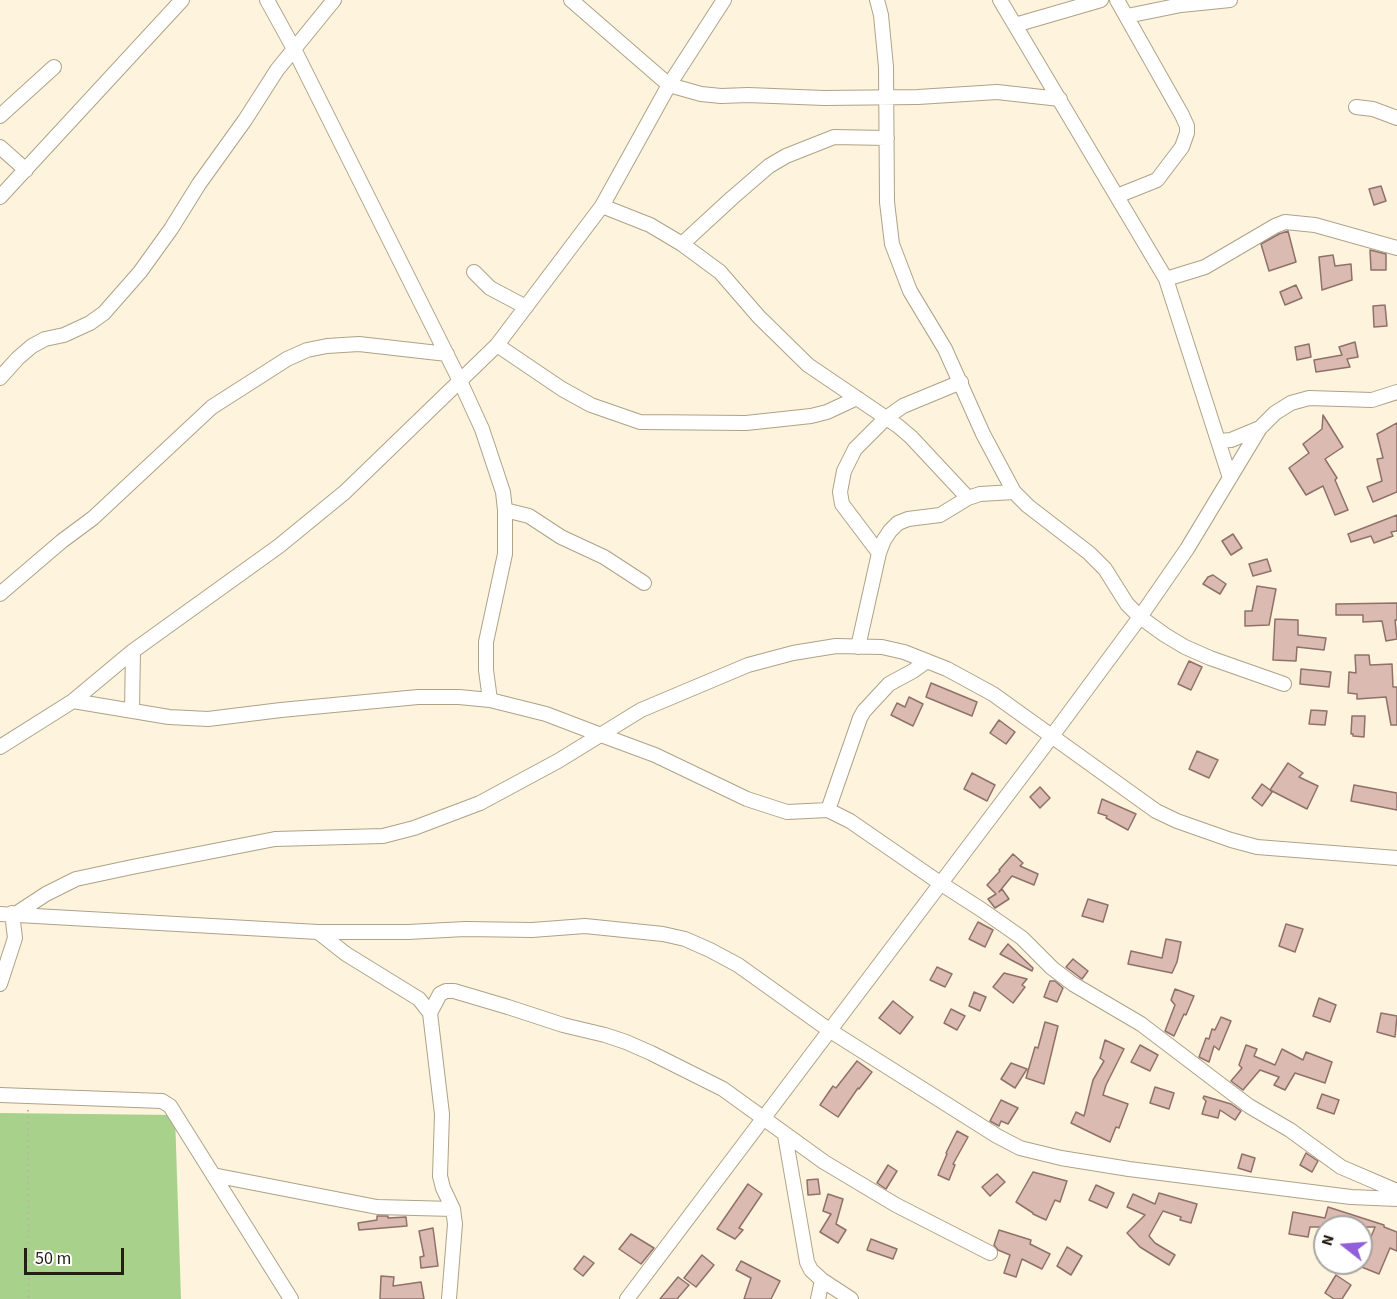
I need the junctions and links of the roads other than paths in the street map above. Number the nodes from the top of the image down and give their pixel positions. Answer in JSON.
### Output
{"nodes":[{"id":1,"x":182,"y":0,"type":"edge"},
{"id":2,"x":267,"y":0,"type":"edge"},
{"id":3,"x":334,"y":0,"type":"edge"},
{"id":4,"x":572,"y":0,"type":"edge"},
{"id":5,"x":724,"y":0,"type":"edge"},
{"id":6,"x":877,"y":0,"type":"edge"},
{"id":7,"x":1000,"y":0,"type":"edge"},
{"id":8,"x":1101,"y":0,"type":"edge"},
{"id":9,"x":1117,"y":0,"type":"edge"},
{"id":10,"x":1230,"y":0,"type":"edge"},
{"id":11,"x":1127,"y":16,"type":"junction"},
{"id":12,"x":1015,"y":25,"type":"junction"},
{"id":13,"x":294,"y":49,"type":"junction"},
{"id":14,"x":54,"y":67,"type":"dead end"},
{"id":15,"x":669,"y":85,"type":"junction"},
{"id":16,"x":887,"y":97,"type":"junction"},
{"id":17,"x":1060,"y":99,"type":"junction"},
{"id":18,"x":1356,"y":107,"type":"dead end"},
{"id":19,"x":0,"y":116,"type":"edge"},
{"id":20,"x":1397,"y":118,"type":"edge"},
{"id":21,"x":887,"y":138,"type":"junction"},
{"id":22,"x":0,"y":147,"type":"edge"},
{"id":23,"x":26,"y":170,"type":"junction"},
{"id":24,"x":1117,"y":196,"type":"junction"},
{"id":25,"x":0,"y":197,"type":"edge"},
{"id":26,"x":602,"y":206,"type":"junction"},
{"id":27,"x":682,"y":244,"type":"junction"},
{"id":28,"x":1397,"y":248,"type":"edge"},
{"id":29,"x":474,"y":272,"type":"dead end"},
{"id":30,"x":1166,"y":279,"type":"junction"},
{"id":31,"x":526,"y":307,"type":"junction"},
{"id":32,"x":496,"y":345,"type":"junction"},
{"id":33,"x":447,"y":354,"type":"junction"},
{"id":34,"x":0,"y":378,"type":"edge"},
{"id":35,"x":460,"y":381,"type":"junction"},
{"id":36,"x":961,"y":382,"type":"junction"},
{"id":37,"x":1397,"y":392,"type":"edge"},
{"id":38,"x":857,"y":399,"type":"junction"},
{"id":39,"x":886,"y":418,"type":"junction"},
{"id":40,"x":1260,"y":428,"type":"junction"},
{"id":41,"x":1218,"y":441,"type":"junction"},
{"id":42,"x":1230,"y":478,"type":"junction"},
{"id":43,"x":1014,"y":492,"type":"junction"},
{"id":44,"x":968,"y":498,"type":"junction"},
{"id":45,"x":506,"y":510,"type":"junction"},
{"id":46,"x":879,"y":553,"type":"junction"},
{"id":47,"x":644,"y":583,"type":"dead end"},
{"id":48,"x":0,"y":594,"type":"edge"},
{"id":49,"x":1140,"y":617,"type":"junction"},
{"id":50,"x":858,"y":647,"type":"junction"},
{"id":51,"x":133,"y":651,"type":"junction"},
{"id":52,"x":927,"y":661,"type":"junction"},
{"id":53,"x":1284,"y":684,"type":"dead end"},
{"id":54,"x":490,"y":700,"type":"junction"},
{"id":55,"x":73,"y":701,"type":"junction"},
{"id":56,"x":132,"y":711,"type":"junction"},
{"id":57,"x":601,"y":735,"type":"junction"},
{"id":58,"x":1052,"y":736,"type":"junction"},
{"id":59,"x":0,"y":747,"type":"edge"},
{"id":60,"x":828,"y":810,"type":"junction"},
{"id":61,"x":1397,"y":858,"type":"edge"},
{"id":62,"x":940,"y":883,"type":"junction"},
{"id":63,"x":10,"y":913,"type":"edge"},
{"id":64,"x":318,"y":932,"type":"junction"},
{"id":65,"x":0,"y":984,"type":"edge"},
{"id":66,"x":430,"y":1013,"type":"junction"},
{"id":67,"x":829,"y":1030,"type":"junction"},
{"id":68,"x":0,"y":1095,"type":"edge"},
{"id":69,"x":763,"y":1117,"type":"junction"},
{"id":70,"x":785,"y":1135,"type":"junction"},
{"id":71,"x":213,"y":1175,"type":"junction"},
{"id":72,"x":1397,"y":1191,"type":"edge"},
{"id":73,"x":1397,"y":1198,"type":"edge"},
{"id":74,"x":453,"y":1209,"type":"junction"},
{"id":75,"x":990,"y":1253,"type":"dead end"},
{"id":76,"x":822,"y":1280,"type":"junction"},
{"id":77,"x":291,"y":1299,"type":"edge"},
{"id":78,"x":449,"y":1299,"type":"edge"},
{"id":79,"x":627,"y":1299,"type":"edge"},
{"id":80,"x":818,"y":1299,"type":"edge"},
{"id":81,"x":851,"y":1299,"type":"edge"}],
"edges":[{"from":1,"to":23,"type":"street"},
{"from":2,"to":13,"type":"street"},
{"from":3,"to":13,"type":"street"},
{"from":4,"to":15,"type":"street"},
{"from":5,"to":15,"type":"street"},
{"from":6,"to":16,"type":"street"},
{"from":7,"to":12,"type":"street"},
{"from":8,"to":12,"type":"street"},
{"from":9,"to":11,"type":"street"},
{"from":10,"to":11,"type":"street"},
{"from":11,"to":24,"type":"street"},
{"from":12,"to":17,"type":"street"},
{"from":13,"to":33,"type":"street"},
{"from":13,"to":34,"type":"street"},
{"from":14,"to":19,"type":"street"},
{"from":15,"to":16,"type":"street"},
{"from":15,"to":26,"type":"street"},
{"from":16,"to":17,"type":"street"},
{"from":16,"to":21,"type":"street"},
{"from":17,"to":24,"type":"street"},
{"from":18,"to":20,"type":"street"},
{"from":21,"to":27,"type":"street"},
{"from":21,"to":36,"type":"street"},
{"from":22,"to":23,"type":"street"},
{"from":23,"to":25,"type":"street"},
{"from":24,"to":30,"type":"street"},
{"from":26,"to":27,"type":"street"},
{"from":26,"to":31,"type":"street"},
{"from":27,"to":38,"type":"street"},
{"from":28,"to":30,"type":"street"},
{"from":29,"to":31,"type":"street"},
{"from":30,"to":41,"type":"street"},
{"from":31,"to":32,"type":"street"},
{"from":32,"to":35,"type":"street"},
{"from":32,"to":38,"type":"street"},
{"from":33,"to":35,"type":"street"},
{"from":33,"to":48,"type":"street"},
{"from":35,"to":45,"type":"street"},
{"from":35,"to":51,"type":"street"},
{"from":36,"to":39,"type":"street"},
{"from":36,"to":43,"type":"street"},
{"from":37,"to":40,"type":"street"},
{"from":38,"to":39,"type":"street"},
{"from":39,"to":44,"type":"street"},
{"from":39,"to":46,"type":"street"},
{"from":40,"to":41,"type":"street"},
{"from":40,"to":42,"type":"street"},
{"from":41,"to":42,"type":"street"},
{"from":42,"to":49,"type":"street"},
{"from":43,"to":44,"type":"street"},
{"from":43,"to":49,"type":"street"},
{"from":44,"to":46,"type":"street"},
{"from":45,"to":47,"type":"street"},
{"from":45,"to":54,"type":"street"},
{"from":46,"to":50,"type":"street"},
{"from":49,"to":53,"type":"street"},
{"from":49,"to":58,"type":"street"},
{"from":50,"to":52,"type":"street"},
{"from":50,"to":57,"type":"street"},
{"from":51,"to":55,"type":"street"},
{"from":51,"to":56,"type":"street"},
{"from":52,"to":58,"type":"street"},
{"from":52,"to":60,"type":"street"},
{"from":54,"to":56,"type":"street"},
{"from":54,"to":57,"type":"street"},
{"from":55,"to":56,"type":"street"},
{"from":55,"to":59,"type":"street"},
{"from":57,"to":60,"type":"street"},
{"from":57,"to":63,"type":"street"},
{"from":58,"to":61,"type":"street"},
{"from":58,"to":62,"type":"street"},
{"from":60,"to":62,"type":"street"},
{"from":62,"to":67,"type":"street"},
{"from":62,"to":72,"type":"street"},
{"from":63,"to":64,"type":"street"},
{"from":63,"to":65,"type":"street"},
{"from":64,"to":66,"type":"street"},
{"from":64,"to":67,"type":"street"},
{"from":66,"to":69,"type":"street"},
{"from":66,"to":74,"type":"street"},
{"from":67,"to":69,"type":"street"},
{"from":67,"to":73,"type":"street"},
{"from":68,"to":71,"type":"street"},
{"from":69,"to":70,"type":"street"},
{"from":69,"to":79,"type":"street"},
{"from":70,"to":75,"type":"street"},
{"from":70,"to":76,"type":"street"},
{"from":71,"to":74,"type":"street"},
{"from":71,"to":77,"type":"street"},
{"from":74,"to":78,"type":"street"},
{"from":76,"to":80,"type":"street"},
{"from":76,"to":81,"type":"street"}]}
